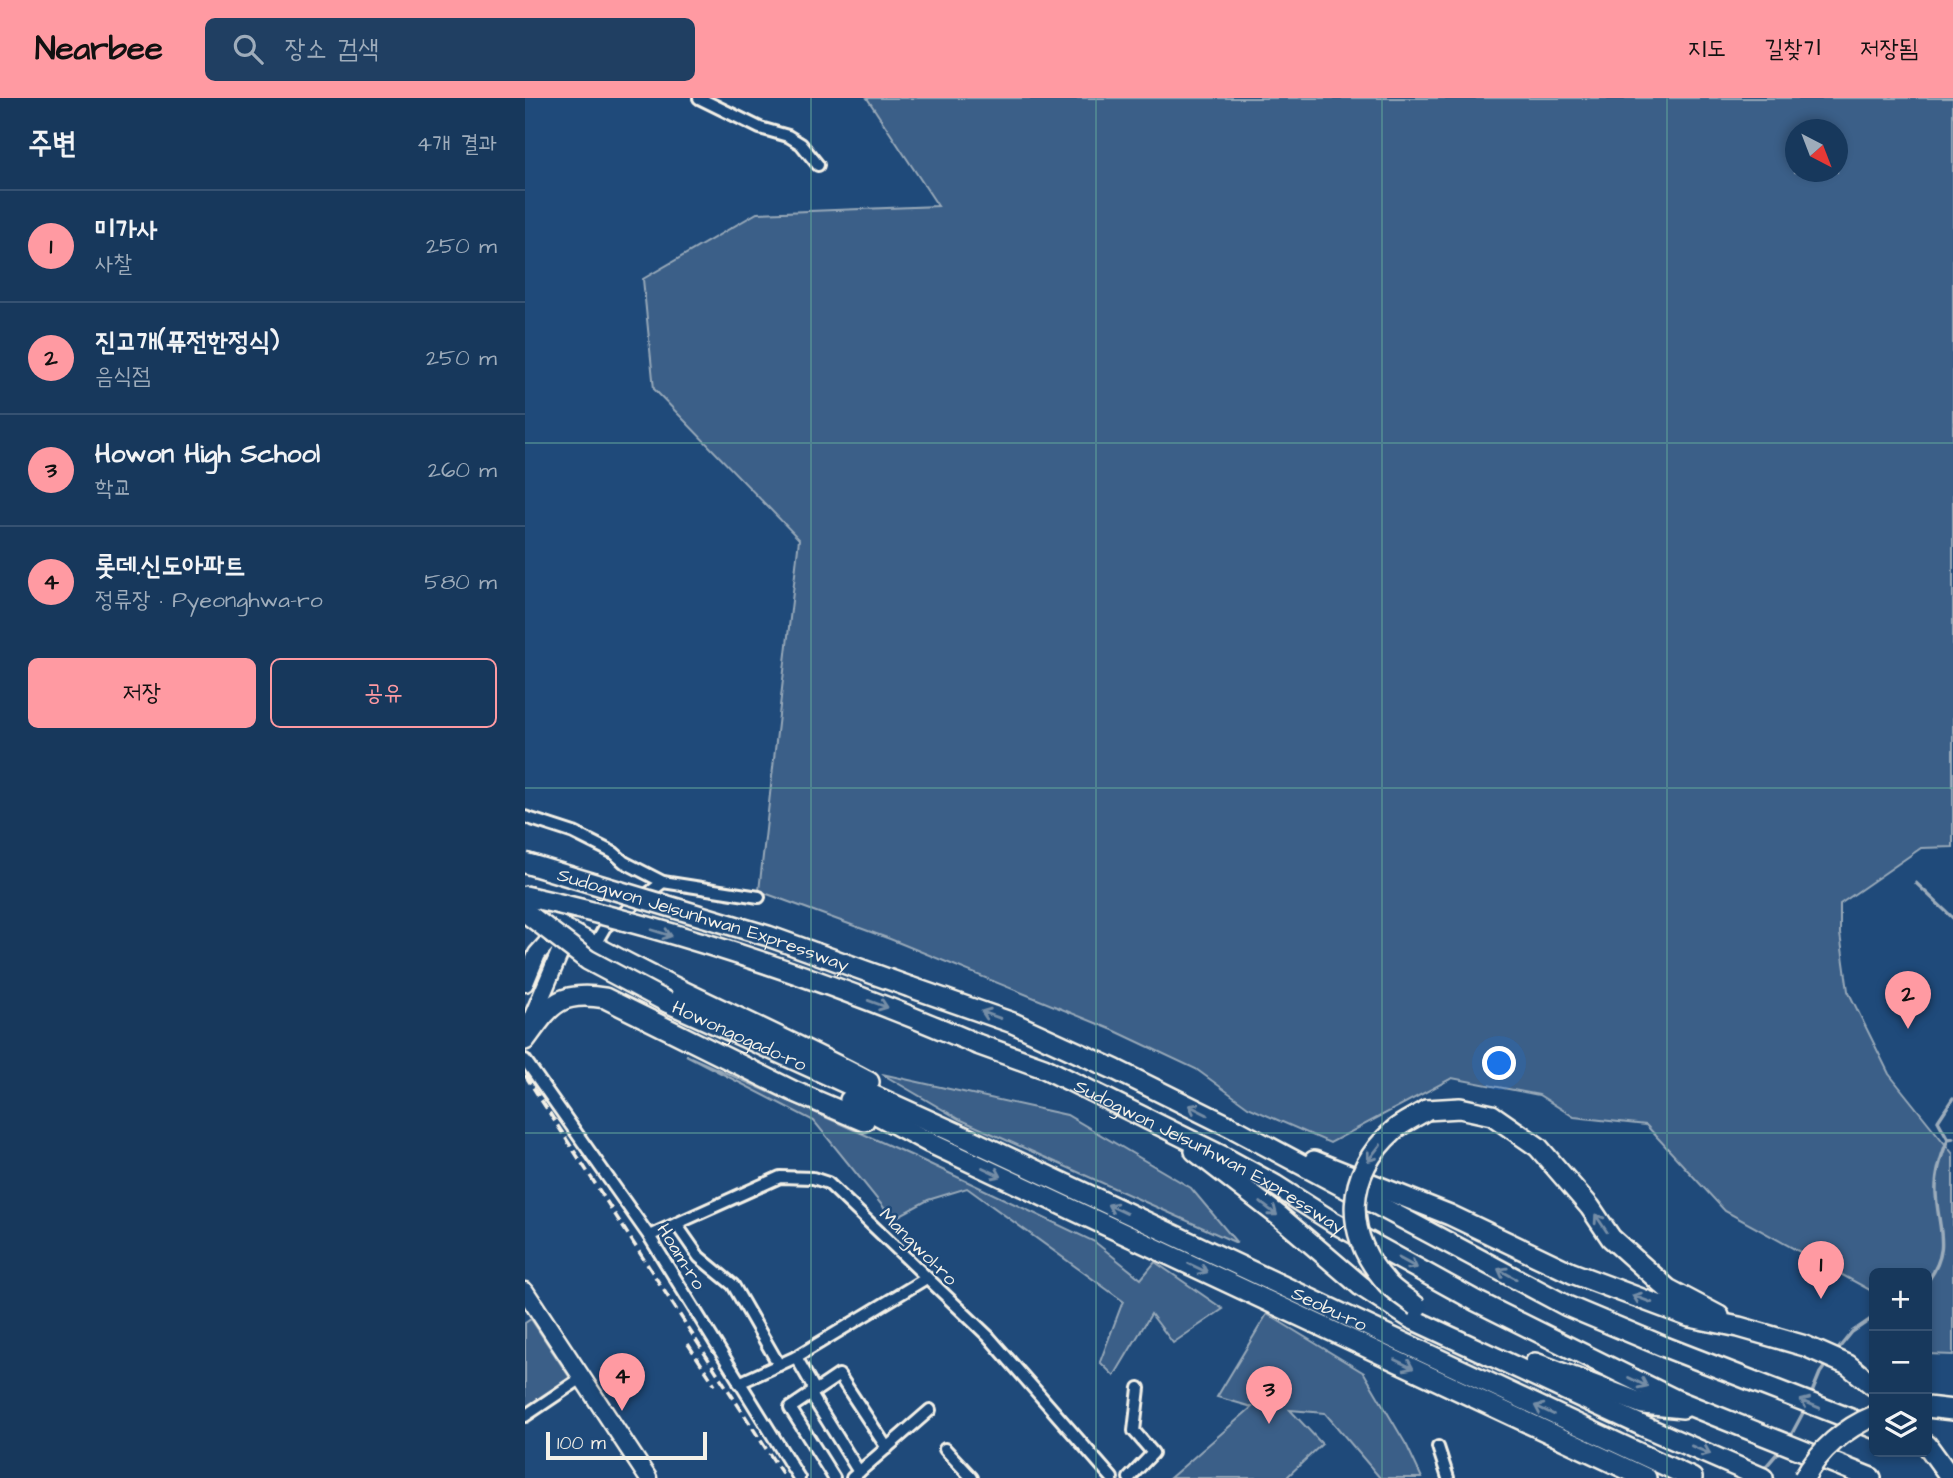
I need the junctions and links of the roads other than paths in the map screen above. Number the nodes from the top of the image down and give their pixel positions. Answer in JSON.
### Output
{"nodes":[{"id":1,"x":699,"y":98,"type":"edge"},
{"id":2,"x":818,"y":165,"type":"dead end"},
{"id":3,"x":525,"y":817,"type":"edge"},
{"id":4,"x":525,"y":863,"type":"edge"},
{"id":5,"x":663,"y":882,"type":"junction"},
{"id":6,"x":525,"y":894,"type":"edge"},
{"id":7,"x":759,"y":897,"type":"dead end"},
{"id":8,"x":525,"y":912,"type":"edge"},
{"id":9,"x":561,"y":928,"type":"junction"},
{"id":10,"x":525,"y":930,"type":"edge"},
{"id":11,"x":594,"y":946,"type":"junction"},
{"id":12,"x":628,"y":964,"type":"junction"},
{"id":13,"x":525,"y":983,"type":"edge"},
{"id":14,"x":605,"y":998,"type":"junction"},
{"id":15,"x":525,"y":1003,"type":"edge"},
{"id":16,"x":664,"y":1007,"type":"junction"},
{"id":17,"x":526,"y":1033,"type":"edge"},
{"id":18,"x":525,"y":1060,"type":"edge"},
{"id":19,"x":1157,"y":1122,"type":"junction"},
{"id":20,"x":1235,"y":1129,"type":"junction"},
{"id":21,"x":967,"y":1138,"type":"junction"},
{"id":22,"x":930,"y":1143,"type":"junction"},
{"id":23,"x":676,"y":1224,"type":"junction"},
{"id":24,"x":649,"y":1236,"type":"junction"},
{"id":25,"x":925,"y":1279,"type":"junction"},
{"id":26,"x":525,"y":1291,"type":"edge"},
{"id":27,"x":1708,"y":1316,"type":"junction"},
{"id":28,"x":796,"y":1357,"type":"junction"},
{"id":29,"x":779,"y":1365,"type":"junction"},
{"id":30,"x":583,"y":1377,"type":"junction"},
{"id":31,"x":1869,"y":1382,"type":"edge"},
{"id":32,"x":739,"y":1383,"type":"junction"},
{"id":33,"x":1139,"y":1388,"type":"dead end"},
{"id":34,"x":813,"y":1392,"type":"junction"},
{"id":35,"x":1932,"y":1408,"type":"edge"},
{"id":36,"x":930,"y":1410,"type":"dead end"},
{"id":37,"x":1953,"y":1410,"type":"edge"},
{"id":38,"x":1707,"y":1411,"type":"junction"},
{"id":39,"x":525,"y":1416,"type":"edge"},
{"id":40,"x":1869,"y":1418,"type":"edge"},
{"id":41,"x":1869,"y":1426,"type":"edge"},
{"id":42,"x":1602,"y":1446,"type":"junction"},
{"id":43,"x":1438,"y":1447,"type":"dead end"},
{"id":44,"x":1932,"y":1447,"type":"edge"},
{"id":45,"x":887,"y":1448,"type":"junction"},
{"id":46,"x":945,"y":1450,"type":"dead end"},
{"id":47,"x":1932,"y":1452,"type":"edge"},
{"id":48,"x":1953,"y":1454,"type":"edge"},
{"id":49,"x":855,"y":1475,"type":"edge"},
{"id":50,"x":1110,"y":1477,"type":"edge"},
{"id":51,"x":648,"y":1478,"type":"edge"},
{"id":52,"x":799,"y":1478,"type":"edge"},
{"id":53,"x":834,"y":1478,"type":"edge"},
{"id":54,"x":972,"y":1478,"type":"edge"},
{"id":55,"x":1129,"y":1478,"type":"edge"},
{"id":56,"x":1448,"y":1478,"type":"edge"},
{"id":57,"x":1646,"y":1478,"type":"edge"},
{"id":58,"x":1692,"y":1478,"type":"edge"},
{"id":59,"x":1763,"y":1478,"type":"edge"},
{"id":60,"x":1804,"y":1478,"type":"edge"},
{"id":61,"x":1871,"y":1478,"type":"edge"},
{"id":62,"x":1951,"y":1478,"type":"edge"}],
"edges":[{"from":1,"to":2,"type":"street"},
{"from":3,"to":5,"type":"street"},
{"from":20,"to":4,"type":"highway","name":"Sudogwon Je1sunhwan Expressway","one_way":true,"bridge":true},
{"from":5,"to":7,"type":"street"},
{"from":5,"to":11,"type":"street"},
{"from":6,"to":9,"type":"main road"},
{"from":6,"to":19,"type":"highway","name":"Sudogwon Je1sunhwan Expressway","one_way":true,"bridge":true},
{"from":8,"to":16,"type":"highway","name":"Howongogado-ro","bridge":true},
{"from":9,"to":11,"type":"highway"},
{"from":9,"to":13,"type":"main road"},
{"from":9,"to":17,"type":"main road"},
{"from":10,"to":16,"type":"highway","name":"Howongogado-ro"},
{"from":11,"to":12,"type":"highway"},
{"from":12,"to":14,"type":"highway"},
{"from":12,"to":21,"type":"highway"},
{"from":14,"to":17,"type":"highway"},
{"from":14,"to":22,"type":"highway"},
{"from":15,"to":17,"type":"main road"},
{"from":16,"to":21,"type":"highway","name":"Howongogado-ro"},
{"from":16,"to":22,"type":"highway","name":"Howongogado-ro"},
{"from":18,"to":24,"type":"street","name":"Hoam-ro"},
{"from":19,"to":38,"type":"highway","name":"Sudogwon Je1sunhwan Expressway","one_way":true},
{"from":19,"to":59,"type":"highway","one_way":true},
{"from":27,"to":20,"type":"highway","one_way":true},
{"from":41,"to":20,"type":"highway","name":"Sudogwon Je1sunhwan Expressway","one_way":true},
{"from":42,"to":21,"type":"highway","name":"Seobu-ro","one_way":true},
{"from":22,"to":42,"type":"highway","name":"Seobu-ro","one_way":true},
{"from":23,"to":24,"type":"street","name":"Mangwol-ro"},
{"from":23,"to":25,"type":"street","name":"Mangwol-ro"},
{"from":23,"to":29,"type":"street"},
{"from":24,"to":32,"type":"street","name":"Hoam-ro"},
{"from":25,"to":28,"type":"street"},
{"from":25,"to":50,"type":"street","name":"Mangwol-ro"},
{"from":26,"to":30,"type":"main road"},
{"from":27,"to":31,"type":"highway"},
{"from":27,"to":38,"type":"highway","one_way":true,"bridge":true},
{"from":28,"to":29,"type":"street"},
{"from":28,"to":34,"type":"street"},
{"from":29,"to":32,"type":"street"},
{"from":30,"to":39,"type":"street"},
{"from":30,"to":51,"type":"main road"},
{"from":32,"to":52,"type":"street","name":"Hoam-ro"},
{"from":33,"to":55,"type":"street"},
{"from":34,"to":45,"type":"street"},
{"from":34,"to":49,"type":"street"},
{"from":34,"to":53,"type":"street"},
{"from":35,"to":37,"type":"highway"},
{"from":36,"to":45,"type":"street"},
{"from":38,"to":61,"type":"highway","name":"Sudogwon Je1sunhwan Expressway"},
{"from":40,"to":60,"type":"highway","bridge":true},
{"from":42,"to":57,"type":"highway","name":"Seobu-ro"},
{"from":42,"to":58,"type":"highway","name":"Seobu-ro"},
{"from":43,"to":56,"type":"street"},
{"from":44,"to":48,"type":"highway"},
{"from":45,"to":49,"type":"street"},
{"from":46,"to":54,"type":"street"},
{"from":47,"to":62,"type":"highway"}]}
